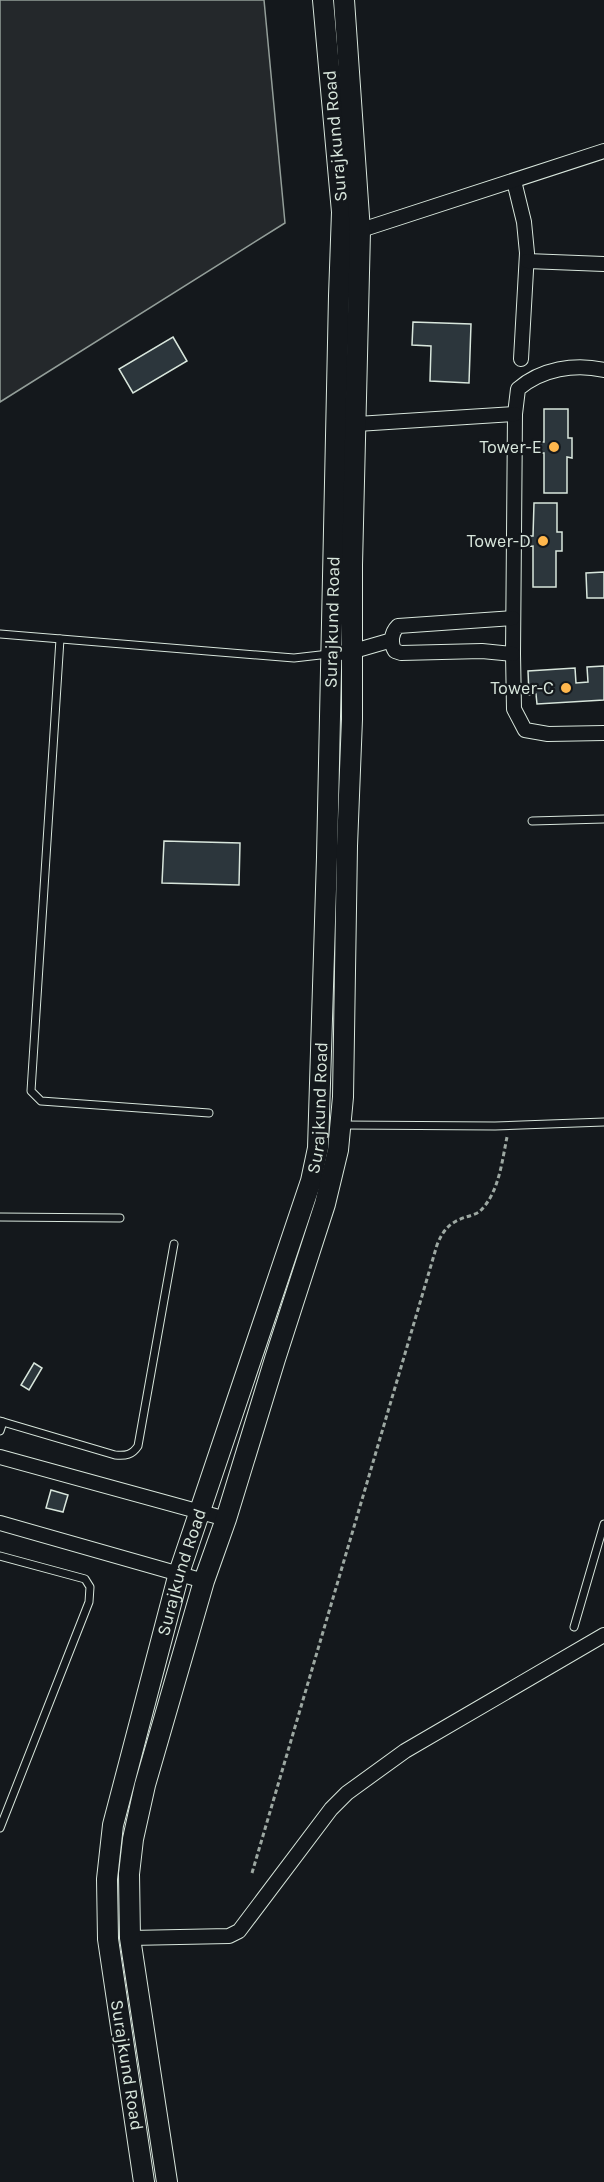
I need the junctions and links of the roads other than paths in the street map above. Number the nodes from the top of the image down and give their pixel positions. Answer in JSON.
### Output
{"nodes":[{"id":1,"x":323,"y":0,"type":"edge"},
{"id":2,"x":344,"y":0,"type":"edge"},
{"id":3,"x":604,"y":151,"type":"edge"},
{"id":4,"x":514,"y":181,"type":"junction"},
{"id":5,"x":351,"y":233,"type":"junction"},
{"id":6,"x":527,"y":261,"type":"junction"},
{"id":7,"x":604,"y":264,"type":"edge"},
{"id":8,"x":522,"y":359,"type":"dead end"},
{"id":9,"x":604,"y":370,"type":"edge"},
{"id":10,"x":338,"y":389,"type":"junction"},
{"id":11,"x":358,"y":390,"type":"junction"},
{"id":12,"x":515,"y":414,"type":"junction"},
{"id":13,"x":357,"y":424,"type":"junction"},
{"id":14,"x":513,"y":618,"type":"junction"},
{"id":15,"x":0,"y":634,"type":"edge"},
{"id":16,"x":60,"y":639,"type":"junction"},
{"id":17,"x":392,"y":640,"type":"junction"},
{"id":18,"x":354,"y":651,"type":"junction"},
{"id":19,"x":332,"y":654,"type":"junction"},
{"id":20,"x":513,"y":654,"type":"junction"},
{"id":21,"x":604,"y":733,"type":"edge"},
{"id":22,"x":604,"y":819,"type":"edge"},
{"id":23,"x":532,"y":821,"type":"dead end"},
{"id":24,"x":210,"y":1113,"type":"dead end"},
{"id":25,"x":604,"y":1122,"type":"edge"},
{"id":26,"x":340,"y":1125,"type":"junction"},
{"id":27,"x":319,"y":1126,"type":"junction"},
{"id":28,"x":0,"y":1217,"type":"edge"},
{"id":29,"x":120,"y":1218,"type":"dead end"},
{"id":30,"x":174,"y":1244,"type":"dead end"},
{"id":31,"x":1,"y":1422,"type":"edge"},
{"id":32,"x":0,"y":1431,"type":"edge"},
{"id":33,"x":0,"y":1457,"type":"edge"},
{"id":34,"x":201,"y":1512,"type":"junction"},
{"id":35,"x":226,"y":1519,"type":"junction"},
{"id":36,"x":0,"y":1523,"type":"edge"},
{"id":37,"x":604,"y":1524,"type":"edge"},
{"id":38,"x":601,"y":1544,"type":"edge"},
{"id":39,"x":0,"y":1556,"type":"edge"},
{"id":40,"x":179,"y":1573,"type":"junction"},
{"id":41,"x":204,"y":1581,"type":"junction"},
{"id":42,"x":574,"y":1627,"type":"dead end"},
{"id":43,"x":604,"y":1635,"type":"edge"},
{"id":44,"x":0,"y":1828,"type":"edge"},
{"id":45,"x":130,"y":1938,"type":"junction"},
{"id":46,"x":144,"y":2182,"type":"edge"},
{"id":47,"x":167,"y":2182,"type":"edge"}],
"edges":[{"from":1,"to":5,"type":"main road","name":"Surajkund Road"},
{"from":2,"to":5,"type":"main road","name":"Surajkund Road"},
{"from":3,"to":4,"type":"street"},
{"from":4,"to":5,"type":"street"},
{"from":4,"to":6,"type":"street"},
{"from":5,"to":10,"type":"main road","name":"Surajkund Road"},
{"from":5,"to":11,"type":"main road","name":"Surajkund Road"},
{"from":6,"to":7,"type":"street"},
{"from":6,"to":8,"type":"street"},
{"from":9,"to":12,"type":"street"},
{"from":10,"to":11,"type":"main road"},
{"from":10,"to":19,"type":"main road","name":"Surajkund Road"},
{"from":11,"to":13,"type":"main road","name":"Surajkund Road"},
{"from":12,"to":13,"type":"street"},
{"from":12,"to":14,"type":"street"},
{"from":13,"to":18,"type":"main road","name":"Surajkund Road"},
{"from":14,"to":17,"type":"street"},
{"from":14,"to":20,"type":"street"},
{"from":15,"to":16,"type":"lane"},
{"from":16,"to":19,"type":"lane"},
{"from":16,"to":24,"type":"lane"},
{"from":17,"to":18,"type":"street"},
{"from":17,"to":20,"type":"street"},
{"from":18,"to":19,"type":"street"},
{"from":18,"to":26,"type":"main road","name":"Surajkund Road"},
{"from":19,"to":27,"type":"main road","name":"Surajkund Road"},
{"from":20,"to":21,"type":"street"},
{"from":22,"to":23,"type":"lane"},
{"from":25,"to":26,"type":"lane"},
{"from":26,"to":27,"type":"lane"},
{"from":26,"to":35,"type":"main road","name":"Surajkund Road"},
{"from":27,"to":34,"type":"main road","name":"Surajkund Road"},
{"from":28,"to":29,"type":"lane"},
{"from":30,"to":31,"type":"lane"},
{"from":31,"to":32,"type":"lane"},
{"from":33,"to":34,"type":"street"},
{"from":34,"to":35,"type":"street"},
{"from":34,"to":40,"type":"main road","name":"Surajkund Road"},
{"from":35,"to":41,"type":"main road","name":"Surajkund Road"},
{"from":36,"to":40,"type":"street"},
{"from":37,"to":38,"type":"lane"},
{"from":38,"to":42,"type":"lane"},
{"from":39,"to":44,"type":"lane"},
{"from":40,"to":41,"type":"street"},
{"from":40,"to":46,"type":"main road","name":"Surajkund Road"},
{"from":41,"to":45,"type":"main road","name":"Surajkund Road"},
{"from":43,"to":45,"type":"street"},
{"from":45,"to":47,"type":"main road","name":"Surajkund Road"}]}
